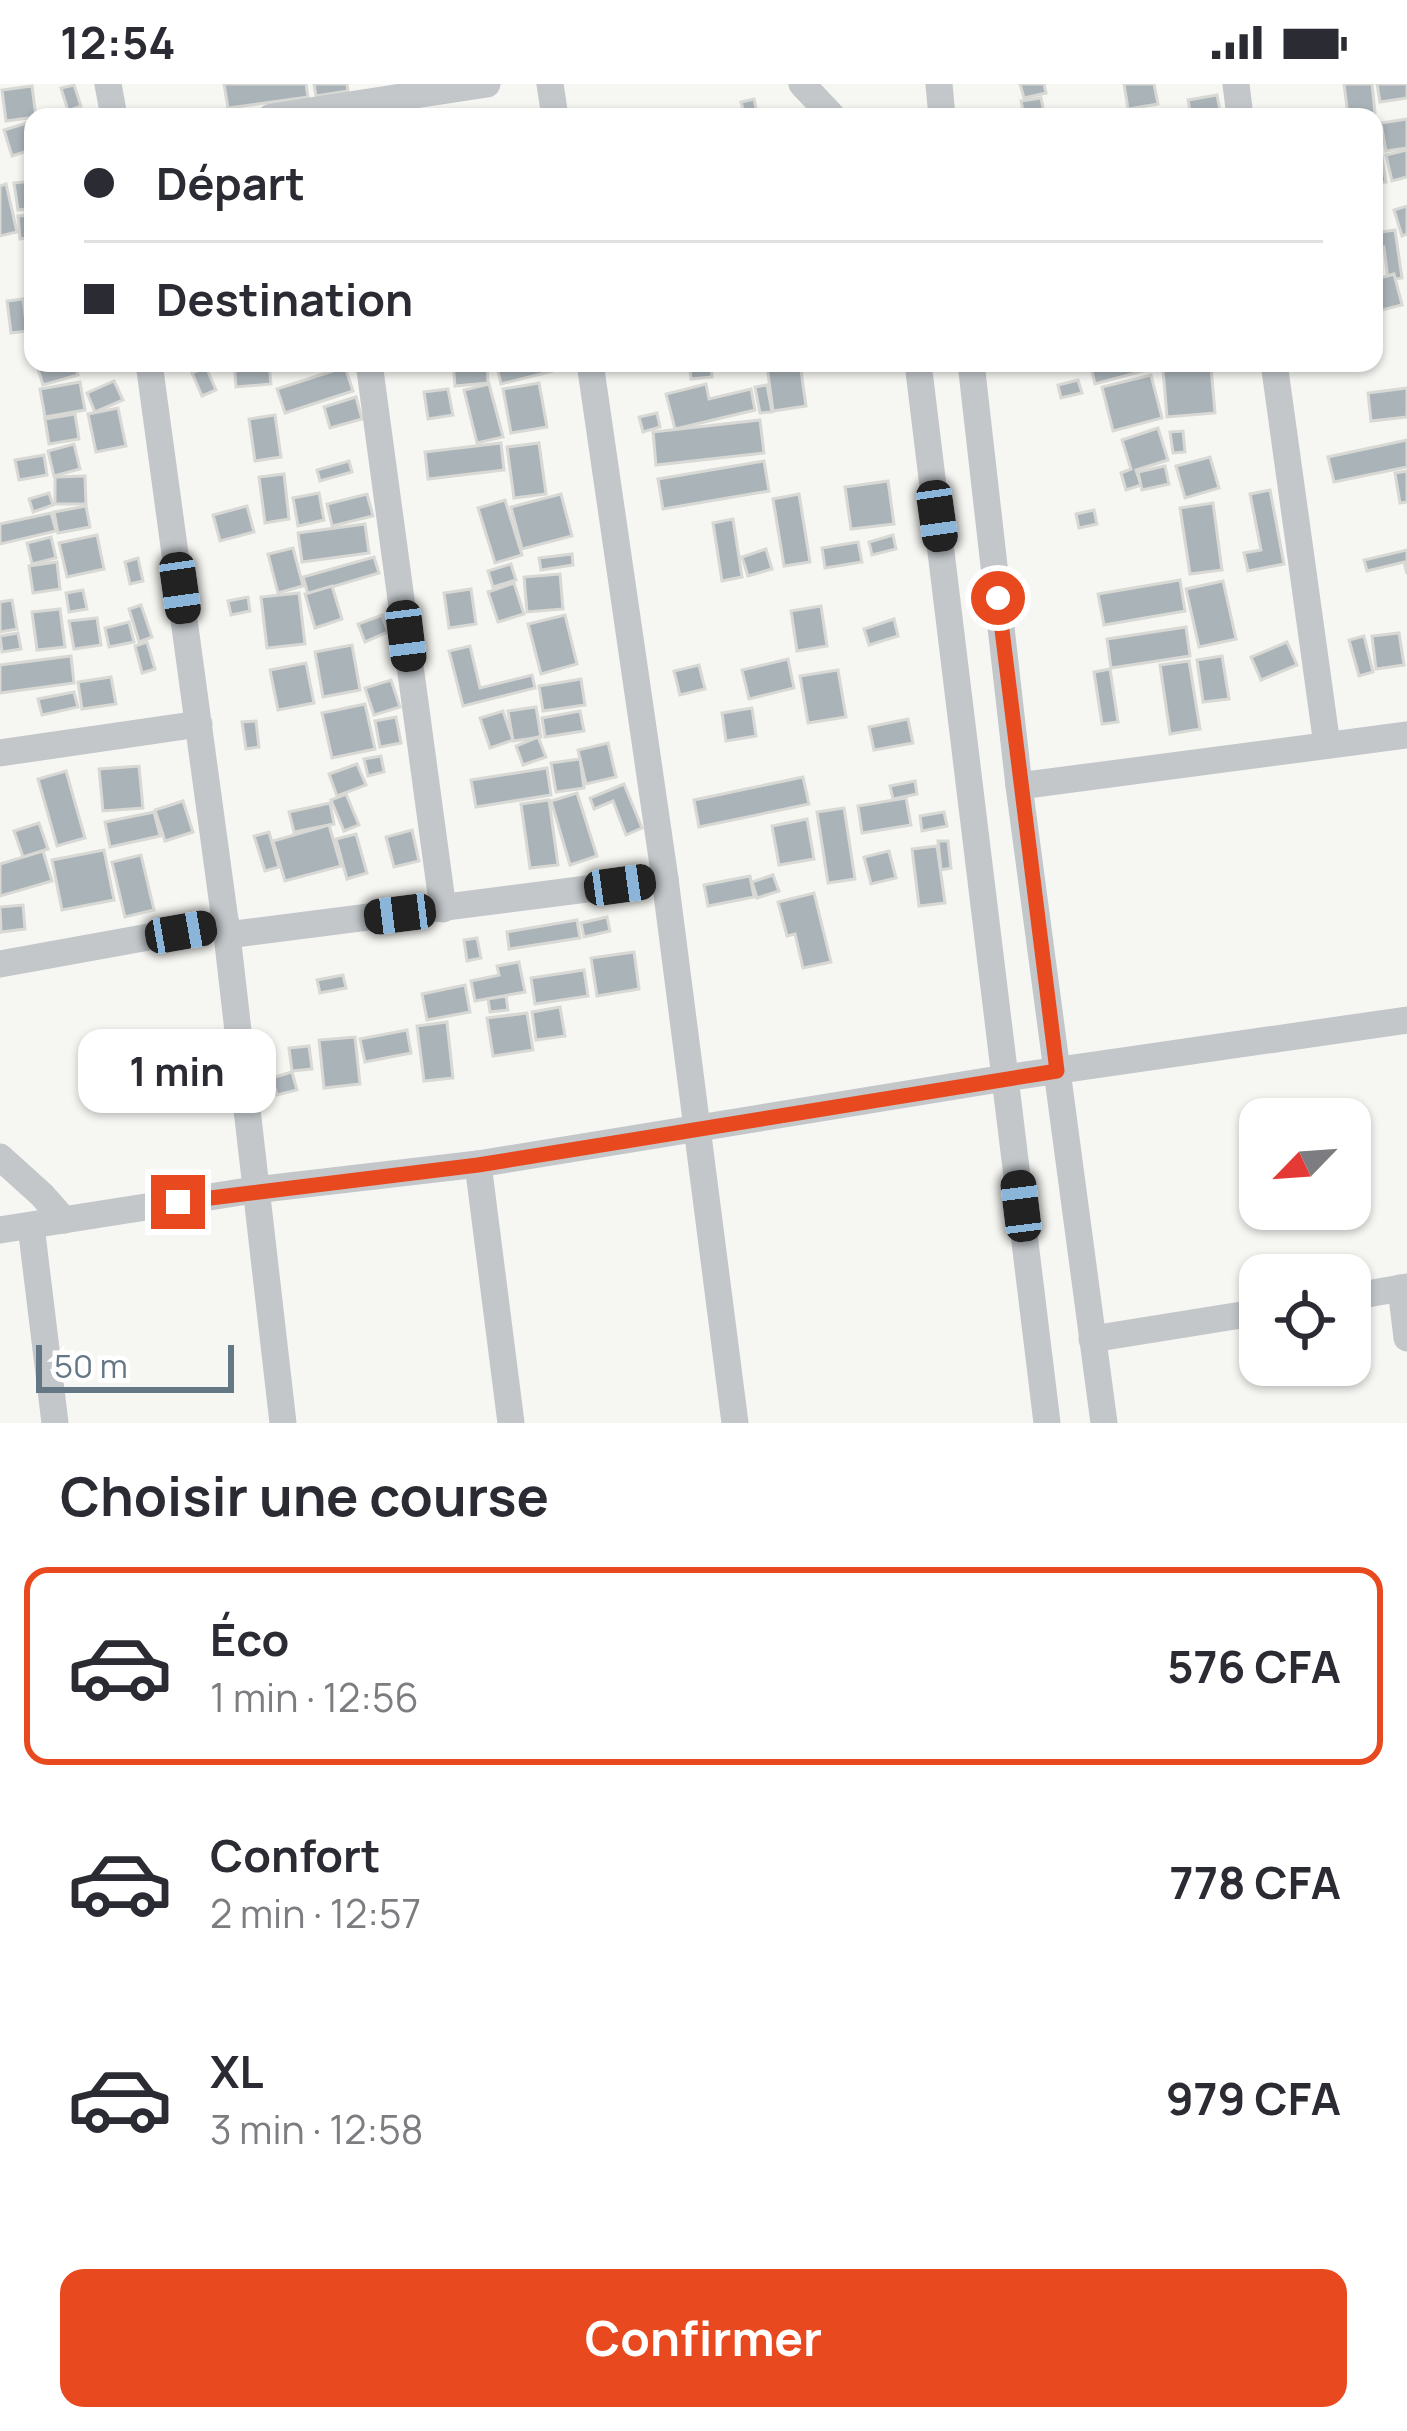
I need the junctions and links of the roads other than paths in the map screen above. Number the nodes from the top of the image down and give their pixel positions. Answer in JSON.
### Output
{"nodes":[{"id":1,"x":487,"y":84,"type":"edge"},
{"id":2,"x":802,"y":84,"type":"edge"},
{"id":3,"x":357,"y":108,"type":"edge"},
{"id":4,"x":825,"y":108,"type":"edge"},
{"id":5,"x":150,"y":372,"type":"edge"},
{"id":6,"x":370,"y":372,"type":"edge"},
{"id":7,"x":591,"y":372,"type":"edge"},
{"id":8,"x":919,"y":372,"type":"edge"},
{"id":9,"x":971,"y":372,"type":"edge"},
{"id":10,"x":1275,"y":372,"type":"edge"},
{"id":11,"x":199,"y":724,"type":"junction"},
{"id":12,"x":1407,"y":735,"type":"edge"},
{"id":13,"x":1328,"y":746,"type":"junction"},
{"id":14,"x":0,"y":753,"type":"edge"},
{"id":15,"x":1019,"y":785,"type":"junction"},
{"id":16,"x":665,"y":879,"type":"junction"},
{"id":17,"x":443,"y":909,"type":"junction"},
{"id":18,"x":226,"y":929,"type":"junction"},
{"id":19,"x":0,"y":964,"type":"edge"},
{"id":20,"x":1407,"y":1020,"type":"edge"},
{"id":21,"x":1057,"y":1071,"type":"junction"},
{"id":22,"x":1005,"y":1078,"type":"junction"},
{"id":23,"x":696,"y":1127,"type":"junction"},
{"id":24,"x":0,"y":1157,"type":"edge"},
{"id":25,"x":478,"y":1165,"type":"junction"},
{"id":26,"x":254,"y":1190,"type":"junction"},
{"id":27,"x":64,"y":1220,"type":"junction"},
{"id":28,"x":31,"y":1226,"type":"junction"},
{"id":29,"x":0,"y":1230,"type":"edge"},
{"id":30,"x":1404,"y":1288,"type":"edge"},
{"id":31,"x":1371,"y":1294,"type":"edge"},
{"id":32,"x":1239,"y":1315,"type":"edge"},
{"id":33,"x":1092,"y":1339,"type":"junction"},
{"id":34,"x":1407,"y":1339,"type":"edge"},
{"id":35,"x":55,"y":1423,"type":"edge"},
{"id":36,"x":283,"y":1423,"type":"edge"},
{"id":37,"x":511,"y":1423,"type":"edge"},
{"id":38,"x":735,"y":1423,"type":"edge"},
{"id":39,"x":1047,"y":1423,"type":"edge"},
{"id":40,"x":1104,"y":1423,"type":"edge"}],
"edges":[{"from":1,"to":3,"type":"street"},
{"from":2,"to":4,"type":"street"},
{"from":5,"to":11,"type":"street"},
{"from":6,"to":17,"type":"street"},
{"from":7,"to":16,"type":"street"},
{"from":8,"to":22,"type":"street"},
{"from":9,"to":15,"type":"street"},
{"from":10,"to":13,"type":"street"},
{"from":11,"to":14,"type":"street"},
{"from":11,"to":18,"type":"street"},
{"from":12,"to":13,"type":"street"},
{"from":13,"to":15,"type":"street"},
{"from":15,"to":21,"type":"street"},
{"from":16,"to":17,"type":"street"},
{"from":16,"to":23,"type":"street"},
{"from":17,"to":18,"type":"street"},
{"from":18,"to":19,"type":"street"},
{"from":18,"to":26,"type":"street"},
{"from":20,"to":21,"type":"street"},
{"from":21,"to":22,"type":"street"},
{"from":21,"to":33,"type":"street"},
{"from":22,"to":23,"type":"street"},
{"from":22,"to":39,"type":"street"},
{"from":23,"to":25,"type":"street"},
{"from":23,"to":38,"type":"street"},
{"from":24,"to":27,"type":"street"},
{"from":25,"to":26,"type":"street"},
{"from":25,"to":37,"type":"street"},
{"from":26,"to":27,"type":"street"},
{"from":26,"to":36,"type":"street"},
{"from":27,"to":28,"type":"street"},
{"from":28,"to":29,"type":"street"},
{"from":28,"to":35,"type":"street"},
{"from":30,"to":31,"type":"street"},
{"from":30,"to":34,"type":"street"},
{"from":32,"to":33,"type":"street"},
{"from":33,"to":40,"type":"street"}]}
